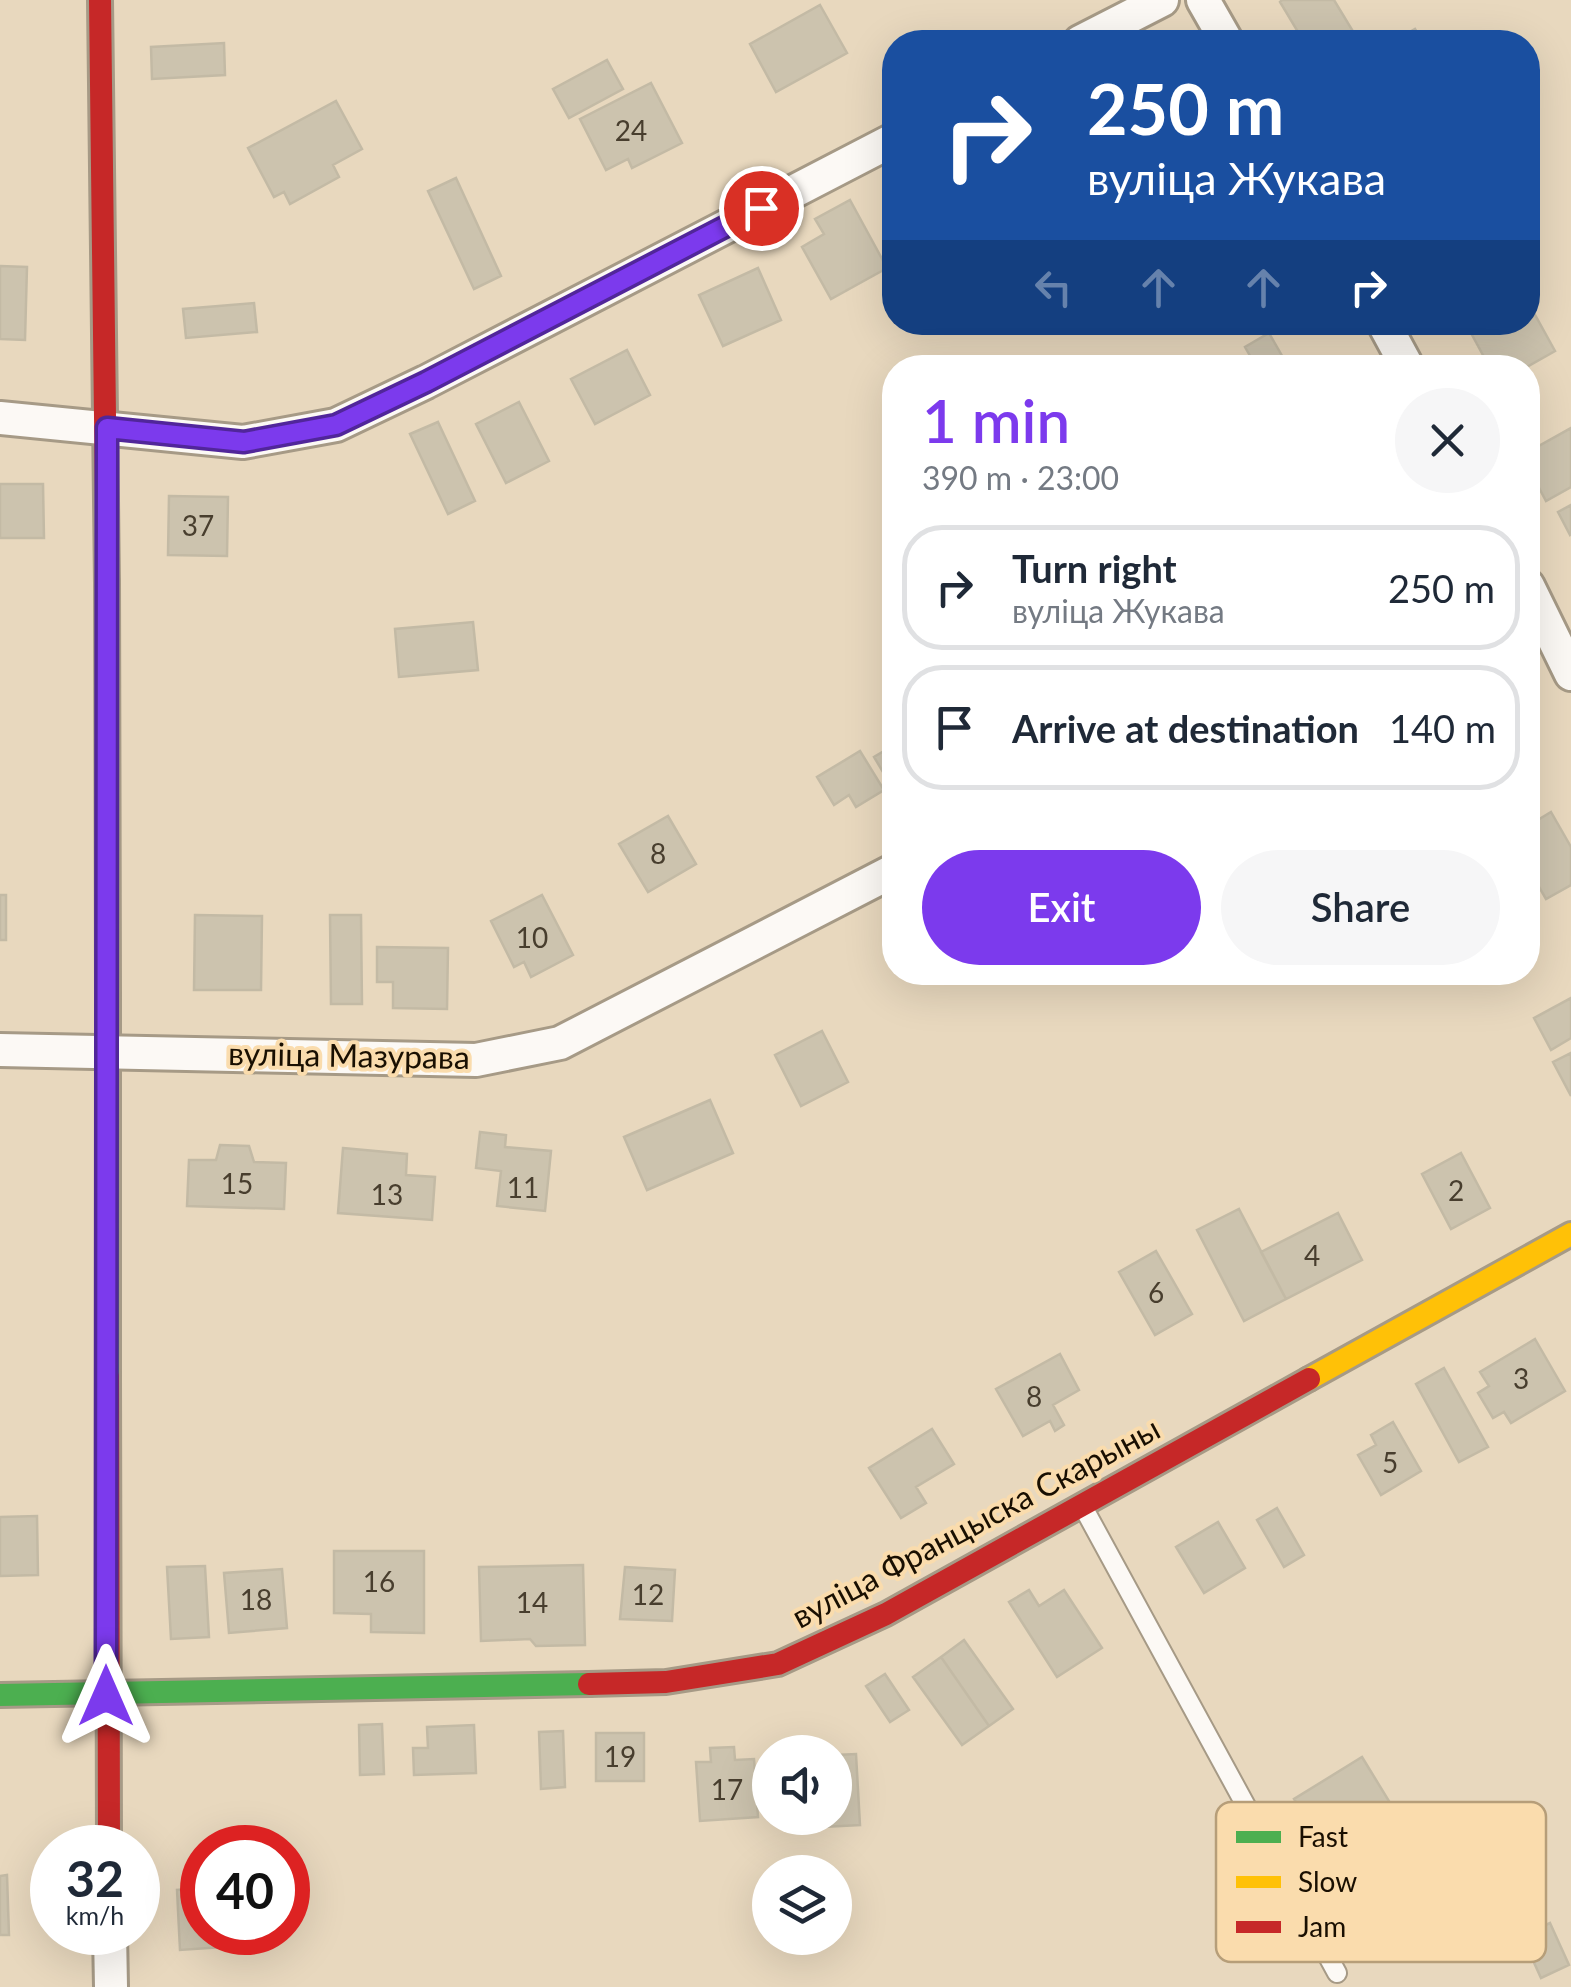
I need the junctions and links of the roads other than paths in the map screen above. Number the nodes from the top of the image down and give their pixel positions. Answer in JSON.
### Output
{"nodes":[{"id":1,"x":100,"y":0,"type":"edge"},
{"id":2,"x":1162,"y":0,"type":"edge"},
{"id":3,"x":1203,"y":0,"type":"edge"},
{"id":4,"x":1103,"y":30,"type":"edge"},
{"id":5,"x":1220,"y":30,"type":"edge"},
{"id":6,"x":882,"y":145,"type":"edge"},
{"id":7,"x":0,"y":418,"type":"edge"},
{"id":8,"x":107,"y":428,"type":"junction"},
{"id":9,"x":1540,"y":611,"type":"edge"},
{"id":10,"x":1571,"y":674,"type":"edge"},
{"id":11,"x":882,"y":877,"type":"edge"},
{"id":12,"x":0,"y":1050,"type":"edge"},
{"id":13,"x":106,"y":1051,"type":"junction"},
{"id":14,"x":1571,"y":1234,"type":"edge"},
{"id":15,"x":1082,"y":1505,"type":"junction"},
{"id":16,"x":0,"y":1695,"type":"edge"},
{"id":17,"x":106,"y":1696,"type":"junction"},
{"id":18,"x":1244,"y":1802,"type":"edge"},
{"id":19,"x":109,"y":1825,"type":"edge"},
{"id":20,"x":110,"y":1955,"type":"edge"},
{"id":21,"x":1331,"y":1962,"type":"edge"},
{"id":22,"x":1337,"y":1973,"type":"dead end"},
{"id":23,"x":111,"y":1987,"type":"edge"}],
"edges":[{"from":1,"to":8,"type":"street"},
{"from":2,"to":4,"type":"street"},
{"from":3,"to":5,"type":"street"},
{"from":6,"to":8,"type":"street"},
{"from":7,"to":8,"type":"street"},
{"from":8,"to":13,"type":"street"},
{"from":9,"to":10,"type":"street"},
{"from":11,"to":13,"type":"street","name":"вуліца Мазурава"},
{"from":12,"to":13,"type":"street","name":"вуліца Мазурава"},
{"from":13,"to":17,"type":"street"},
{"from":14,"to":15,"type":"street","name":"вуліца Францыска Скарыны"},
{"from":15,"to":17,"type":"street","name":"вуліца Францыска Скарыны"},
{"from":15,"to":18,"type":"lane"},
{"from":16,"to":17,"type":"street","name":"вуліца Францыска Скарыны"},
{"from":17,"to":19,"type":"street"},
{"from":20,"to":23,"type":"street"},
{"from":21,"to":22,"type":"lane"}]}
